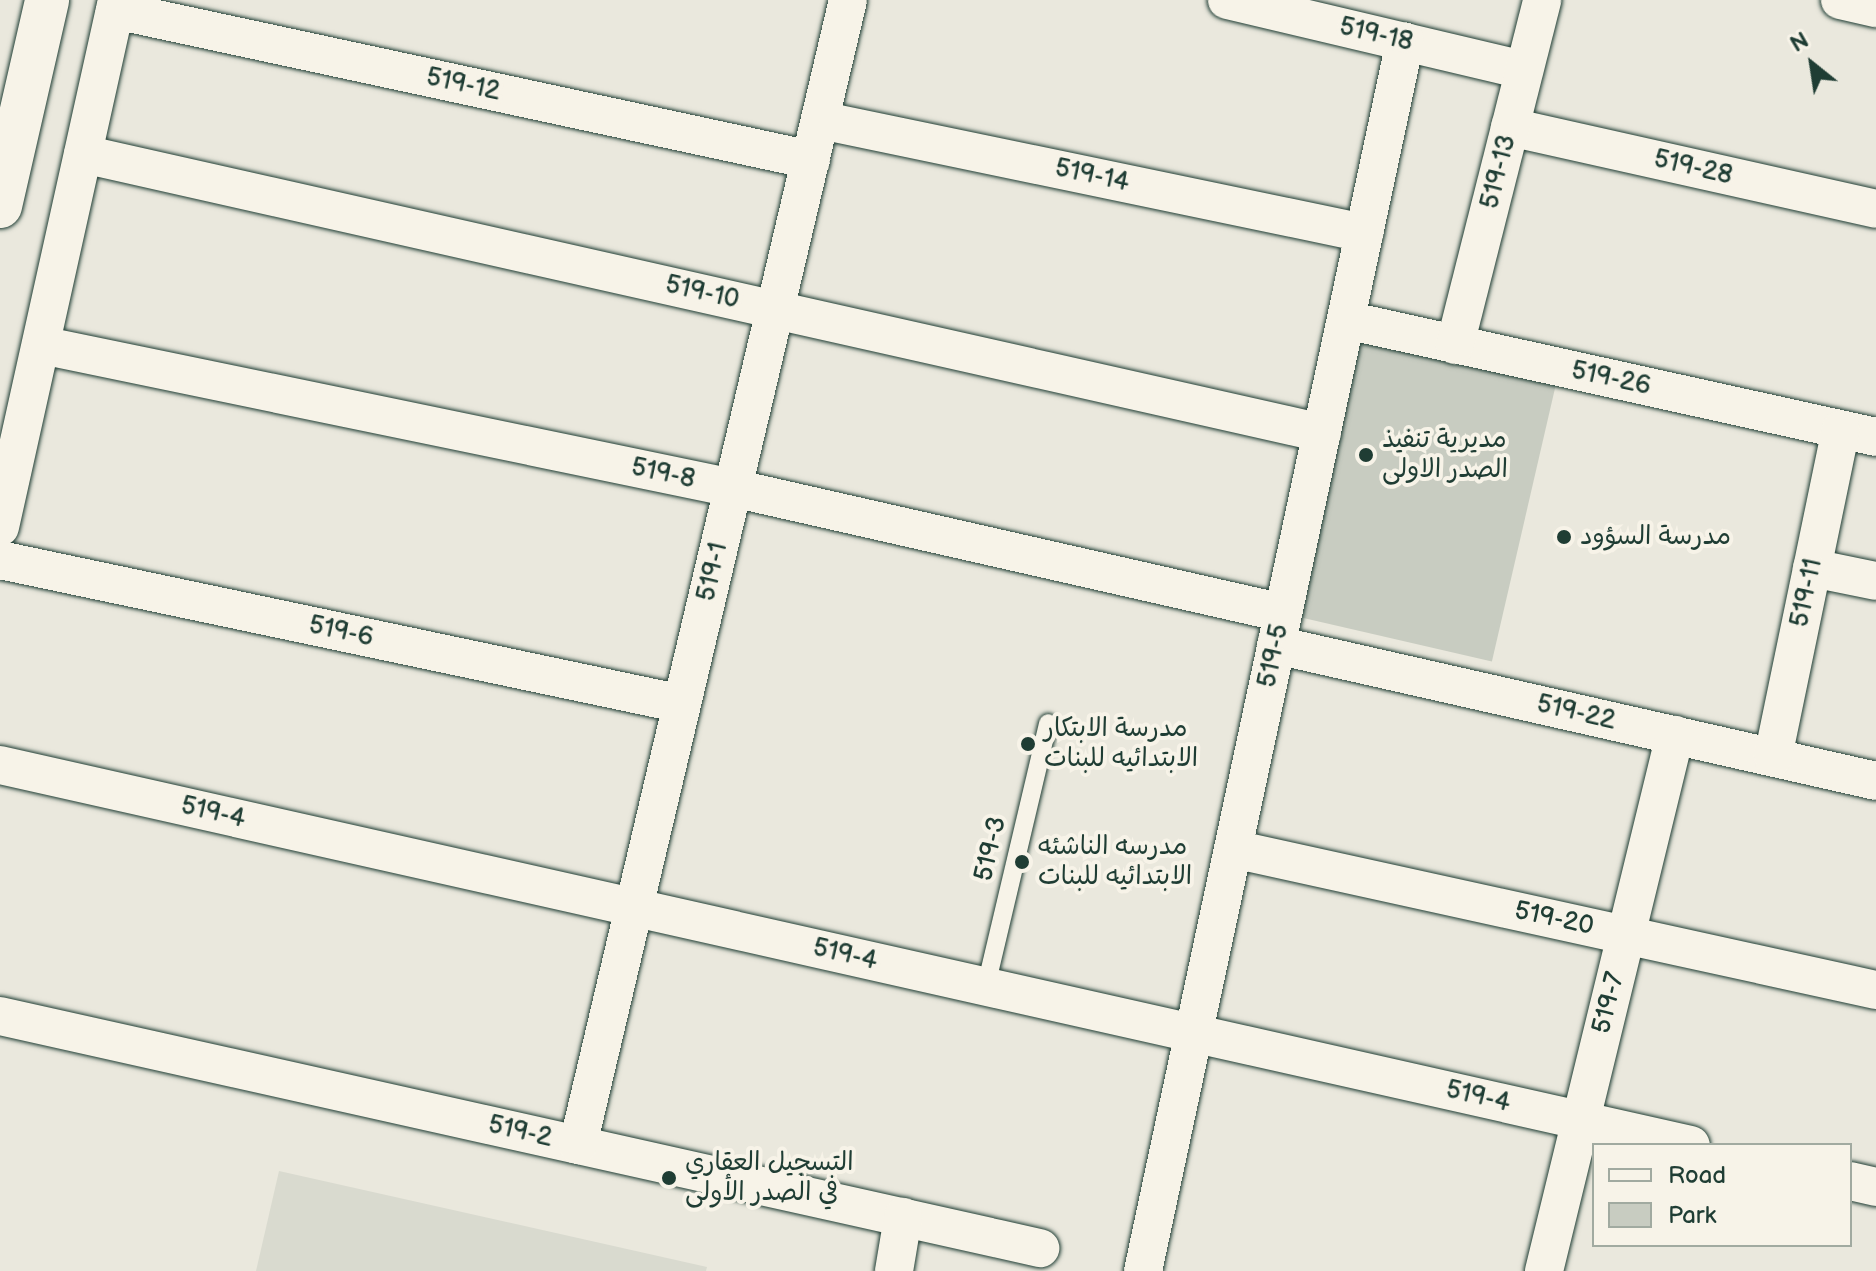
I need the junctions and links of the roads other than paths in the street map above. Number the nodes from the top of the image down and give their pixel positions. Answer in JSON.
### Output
{"nodes":[{"id":1,"x":47,"y":0,"type":"edge"},
{"id":2,"x":848,"y":0,"type":"edge"},
{"id":3,"x":1227,"y":0,"type":"edge"},
{"id":4,"x":1542,"y":0,"type":"edge"},
{"id":5,"x":1840,"y":0,"type":"edge"},
{"id":6,"x":116,"y":5,"type":"edge"},
{"id":7,"x":1876,"y":8,"type":"edge"},
{"id":8,"x":1405,"y":42,"type":"junction"},
{"id":9,"x":1524,"y":70,"type":"junction"},
{"id":10,"x":820,"y":120,"type":"junction"},
{"id":11,"x":1510,"y":127,"type":"junction"},
{"id":12,"x":83,"y":154,"type":"junction"},
{"id":13,"x":811,"y":160,"type":"junction"},
{"id":14,"x":0,"y":206,"type":"edge"},
{"id":15,"x":1876,"y":209,"type":"edge"},
{"id":16,"x":1364,"y":233,"type":"junction"},
{"id":17,"x":775,"y":309,"type":"junction"},
{"id":18,"x":1346,"y":320,"type":"junction"},
{"id":19,"x":41,"y":345,"type":"junction"},
{"id":20,"x":1455,"y":345,"type":"junction"},
{"id":21,"x":1322,"y":433,"type":"junction"},
{"id":22,"x":1858,"y":434,"type":"edge"},
{"id":23,"x":733,"y":488,"type":"junction"},
{"id":24,"x":0,"y":527,"type":"edge"},
{"id":25,"x":0,"y":560,"type":"edge"},
{"id":26,"x":1812,"y":568,"type":"junction"},
{"id":27,"x":1876,"y":581,"type":"edge"},
{"id":28,"x":1280,"y":629,"type":"junction"},
{"id":29,"x":682,"y":704,"type":"junction"},
{"id":30,"x":1048,"y":723,"type":"dead end"},
{"id":31,"x":1675,"y":735,"type":"junction"},
{"id":32,"x":1773,"y":757,"type":"junction"},
{"id":33,"x":0,"y":765,"type":"edge"},
{"id":34,"x":1876,"y":781,"type":"edge"},
{"id":35,"x":1233,"y":849,"type":"junction"},
{"id":36,"x":634,"y":907,"type":"junction"},
{"id":37,"x":1626,"y":935,"type":"junction"},
{"id":38,"x":986,"y":986,"type":"junction"},
{"id":39,"x":1876,"y":990,"type":"edge"},
{"id":40,"x":0,"y":1016,"type":"edge"},
{"id":41,"x":1194,"y":1033,"type":"junction"},
{"id":42,"x":1581,"y":1120,"type":"junction"},
{"id":43,"x":1682,"y":1143,"type":"edge"},
{"id":44,"x":578,"y":1145,"type":"junction"},
{"id":45,"x":1852,"y":1181,"type":"edge"},
{"id":46,"x":1876,"y":1187,"type":"edge"},
{"id":47,"x":903,"y":1217,"type":"junction"},
{"id":48,"x":1040,"y":1248,"type":"dead end"},
{"id":49,"x":894,"y":1271,"type":"edge"},
{"id":50,"x":1143,"y":1271,"type":"edge"},
{"id":51,"x":1544,"y":1271,"type":"edge"}],
"edges":[{"from":1,"to":14,"type":"main road"},
{"from":2,"to":10,"type":"street","name":"519-1"},
{"from":3,"to":8,"type":"street","name":"519-18"},
{"from":4,"to":9,"type":"street","name":"519-13"},
{"from":5,"to":7,"type":"street"},
{"from":6,"to":12,"type":"street"},
{"from":6,"to":13,"type":"street","name":"519-12"},
{"from":8,"to":9,"type":"street","name":"519-18"},
{"from":8,"to":16,"type":"street","name":"519-5"},
{"from":9,"to":11,"type":"street","name":"519-13"},
{"from":10,"to":13,"type":"street","name":"519-1"},
{"from":10,"to":16,"type":"street","name":"519-14"},
{"from":11,"to":15,"type":"street","name":"519-28"},
{"from":11,"to":20,"type":"street","name":"519-13"},
{"from":12,"to":17,"type":"street","name":"519-10"},
{"from":12,"to":19,"type":"street"},
{"from":13,"to":17,"type":"street","name":"519-1"},
{"from":16,"to":18,"type":"street","name":"519-5"},
{"from":17,"to":21,"type":"street","name":"519-10"},
{"from":17,"to":23,"type":"street","name":"519-1"},
{"from":18,"to":20,"type":"street","name":"519-26"},
{"from":18,"to":21,"type":"street","name":"519-5"},
{"from":19,"to":23,"type":"street","name":"519-8"},
{"from":19,"to":24,"type":"street"},
{"from":20,"to":22,"type":"street","name":"519-26"},
{"from":21,"to":28,"type":"street","name":"519-5"},
{"from":22,"to":26,"type":"street","name":"519-11"},
{"from":23,"to":28,"type":"street","name":"519-8"},
{"from":23,"to":29,"type":"street","name":"519-1"},
{"from":25,"to":29,"type":"street","name":"519-6"},
{"from":26,"to":27,"type":"street"},
{"from":26,"to":32,"type":"street","name":"519-11"},
{"from":28,"to":31,"type":"street","name":"519-22"},
{"from":28,"to":35,"type":"street","name":"519-5"},
{"from":29,"to":36,"type":"street","name":"519-1"},
{"from":30,"to":38,"type":"lane","name":"519-3"},
{"from":31,"to":32,"type":"street","name":"519-22"},
{"from":31,"to":37,"type":"street","name":"519-7"},
{"from":32,"to":34,"type":"street","name":"519-22"},
{"from":33,"to":36,"type":"street","name":"519-4"},
{"from":35,"to":37,"type":"street","name":"519-20"},
{"from":35,"to":41,"type":"street","name":"519-5"},
{"from":36,"to":38,"type":"street","name":"519-4"},
{"from":36,"to":44,"type":"street","name":"519-1"},
{"from":37,"to":39,"type":"street","name":"519-20"},
{"from":37,"to":42,"type":"street","name":"519-7"},
{"from":38,"to":41,"type":"street","name":"519-4"},
{"from":40,"to":44,"type":"street","name":"519-2"},
{"from":41,"to":42,"type":"street","name":"519-4"},
{"from":41,"to":50,"type":"street","name":"519-5"},
{"from":42,"to":43,"type":"street","name":"519-4"},
{"from":42,"to":51,"type":"street","name":"519-7"},
{"from":44,"to":47,"type":"street","name":"519-2"},
{"from":45,"to":46,"type":"street"},
{"from":47,"to":48,"type":"street","name":"519-2"},
{"from":47,"to":49,"type":"street"}]}
